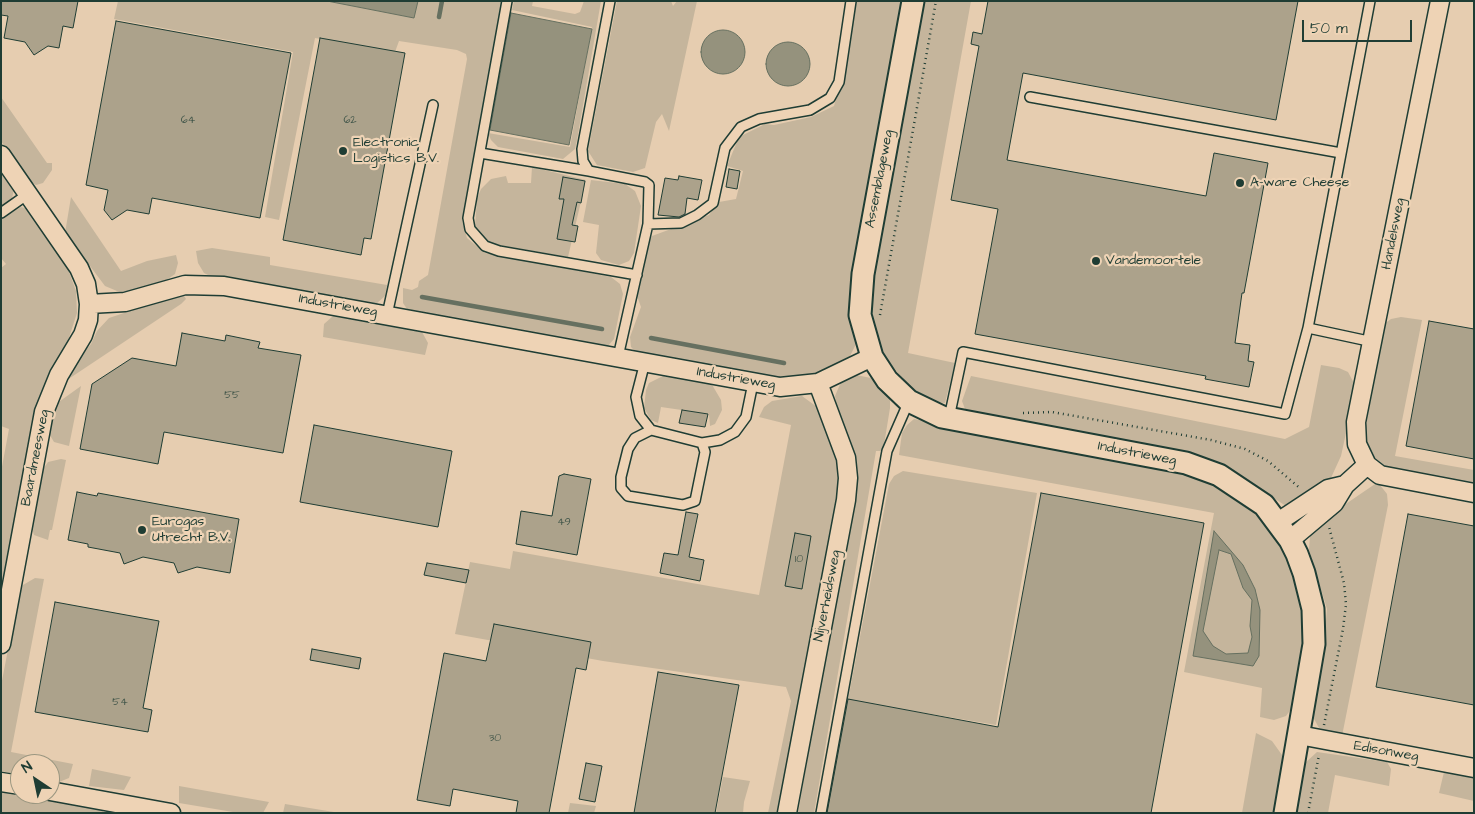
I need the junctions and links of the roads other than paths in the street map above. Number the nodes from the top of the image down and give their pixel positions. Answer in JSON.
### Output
{"nodes":[{"id":1,"x":507,"y":1,"type":"edge"},
{"id":2,"x":610,"y":1,"type":"edge"},
{"id":3,"x":851,"y":1,"type":"edge"},
{"id":4,"x":914,"y":1,"type":"edge"},
{"id":5,"x":1370,"y":1,"type":"edge"},
{"id":6,"x":1440,"y":1,"type":"edge"},
{"id":7,"x":1030,"y":97,"type":"dead end"},
{"id":8,"x":432,"y":105,"type":"dead end"},
{"id":9,"x":480,"y":153,"type":"junction"},
{"id":10,"x":1341,"y":153,"type":"junction"},
{"id":11,"x":1,"y":155,"type":"edge"},
{"id":12,"x":590,"y":171,"type":"junction"},
{"id":13,"x":28,"y":194,"type":"junction"},
{"id":14,"x":1,"y":213,"type":"edge"},
{"id":15,"x":648,"y":224,"type":"junction"},
{"id":16,"x":637,"y":274,"type":"junction"},
{"id":17,"x":90,"y":304,"type":"junction"},
{"id":18,"x":387,"y":315,"type":"junction"},
{"id":19,"x":1308,"y":328,"type":"junction"},
{"id":20,"x":1374,"y":342,"type":"junction"},
{"id":21,"x":618,"y":357,"type":"junction"},
{"id":22,"x":872,"y":357,"type":"junction"},
{"id":23,"x":645,"y":362,"type":"junction"},
{"id":24,"x":754,"y":383,"type":"junction"},
{"id":25,"x":818,"y":383,"type":"junction"},
{"id":26,"x":909,"y":401,"type":"junction"},
{"id":27,"x":949,"y":419,"type":"junction"},
{"id":28,"x":651,"y":430,"type":"junction"},
{"id":29,"x":702,"y":443,"type":"junction"},
{"id":30,"x":1367,"y":465,"type":"junction"},
{"id":31,"x":1474,"y":493,"type":"edge"},
{"id":32,"x":1317,"y":507,"type":"junction"},
{"id":33,"x":1278,"y":522,"type":"junction"},
{"id":34,"x":1290,"y":540,"type":"junction"},
{"id":35,"x":1,"y":644,"type":"edge"},
{"id":36,"x":1299,"y":735,"type":"junction"},
{"id":37,"x":1474,"y":768,"type":"edge"},
{"id":38,"x":60,"y":793,"type":"edge"},
{"id":39,"x":150,"y":811,"type":"edge"},
{"id":40,"x":171,"y":813,"type":"edge"},
{"id":41,"x":787,"y":813,"type":"edge"},
{"id":42,"x":821,"y":813,"type":"edge"},
{"id":43,"x":1284,"y":813,"type":"edge"}],
"edges":[{"from":1,"to":9,"type":"lane"},
{"from":2,"to":12,"type":"lane"},
{"from":3,"to":15,"type":"lane"},
{"from":4,"to":22,"type":"street","name":"Assemblageweg"},
{"from":5,"to":10,"type":"lane"},
{"from":6,"to":20,"type":"street","name":"Handelsweg"},
{"from":7,"to":10,"type":"lane"},
{"from":8,"to":18,"type":"lane"},
{"from":9,"to":12,"type":"lane"},
{"from":9,"to":16,"type":"lane"},
{"from":10,"to":19,"type":"lane"},
{"from":11,"to":13,"type":"street","name":"Baardmeesweg"},
{"from":12,"to":15,"type":"lane"},
{"from":13,"to":14,"type":"lane"},
{"from":13,"to":17,"type":"street","name":"Baardmeesweg"},
{"from":15,"to":16,"type":"lane"},
{"from":16,"to":21,"type":"lane"},
{"from":17,"to":18,"type":"street","name":"Industrieweg"},
{"from":17,"to":35,"type":"street","name":"Baardmeesweg"},
{"from":18,"to":21,"type":"street","name":"Industrieweg"},
{"from":19,"to":20,"type":"lane"},
{"from":19,"to":27,"type":"lane"},
{"from":20,"to":30,"type":"street","name":"Handelsweg"},
{"from":21,"to":23,"type":"street","name":"Industrieweg"},
{"from":22,"to":25,"type":"street","name":"Industrieweg"},
{"from":22,"to":26,"type":"street","name":"Industrieweg"},
{"from":23,"to":24,"type":"street","name":"Industrieweg"},
{"from":23,"to":28,"type":"lane"},
{"from":24,"to":25,"type":"street","name":"Industrieweg"},
{"from":24,"to":29,"type":"lane"},
{"from":25,"to":41,"type":"street","name":"Nijverheidsweg"},
{"from":26,"to":27,"type":"street","name":"Industrieweg"},
{"from":26,"to":42,"type":"lane"},
{"from":27,"to":33,"type":"street","name":"Industrieweg"},
{"from":28,"to":29,"type":"lane"},
{"from":28,"to":29,"type":"lane"},
{"from":30,"to":31,"type":"street"},
{"from":30,"to":32,"type":"street"},
{"from":32,"to":33,"type":"street"},
{"from":32,"to":34,"type":"street"},
{"from":33,"to":34,"type":"street","name":"Industrieweg"},
{"from":34,"to":36,"type":"street","name":"Industrieweg"},
{"from":36,"to":37,"type":"street","name":"Edisonweg"},
{"from":36,"to":43,"type":"street","name":"Industrieweg"},
{"from":38,"to":39,"type":"street"},
{"from":39,"to":40,"type":"street"}]}
